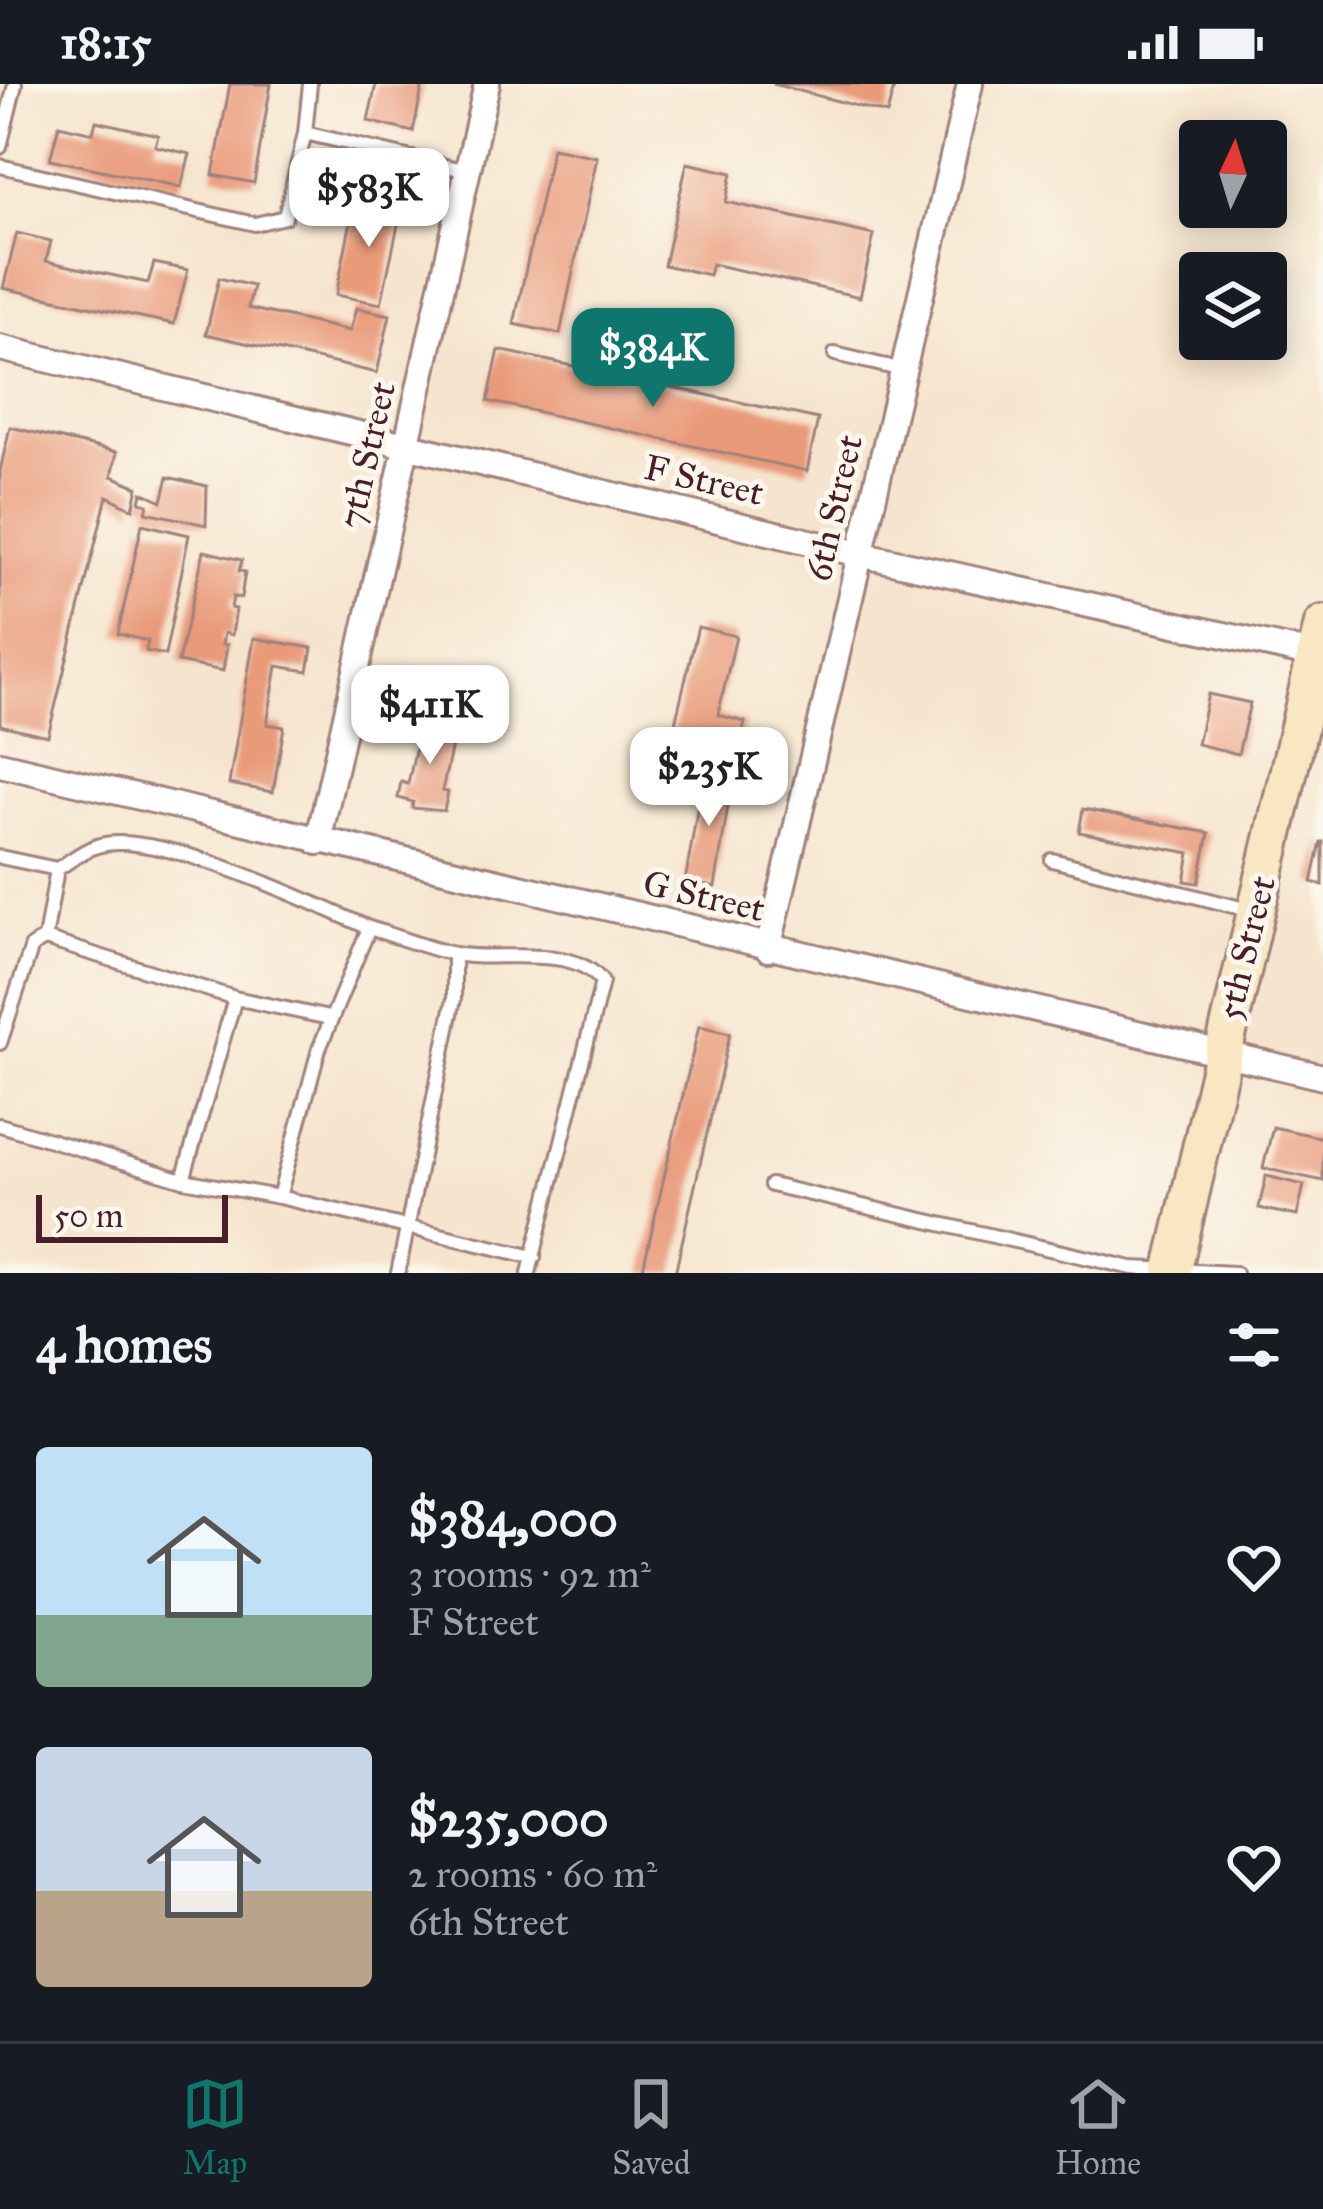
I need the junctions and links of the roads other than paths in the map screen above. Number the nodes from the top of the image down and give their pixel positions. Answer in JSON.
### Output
{"nodes":[{"id":1,"x":15,"y":84,"type":"edge"},
{"id":2,"x":310,"y":84,"type":"edge"},
{"id":3,"x":488,"y":84,"type":"edge"},
{"id":4,"x":970,"y":84,"type":"edge"},
{"id":5,"x":305,"y":133,"type":"junction"},
{"id":6,"x":0,"y":147,"type":"edge"},
{"id":7,"x":0,"y":166,"type":"edge"},
{"id":8,"x":468,"y":171,"type":"junction"},
{"id":9,"x":0,"y":348,"type":"edge"},
{"id":10,"x":835,"y":354,"type":"dead end"},
{"id":11,"x":903,"y":370,"type":"junction"},
{"id":12,"x":406,"y":447,"type":"junction"},
{"id":13,"x":860,"y":554,"type":"junction"},
{"id":14,"x":1321,"y":646,"type":"edge"},
{"id":15,"x":0,"y":764,"type":"edge"},
{"id":16,"x":318,"y":842,"type":"junction"},
{"id":17,"x":0,"y":857,"type":"edge"},
{"id":18,"x":1052,"y":860,"type":"dead end"},
{"id":19,"x":57,"y":869,"type":"junction"},
{"id":20,"x":1255,"y":911,"type":"junction"},
{"id":21,"x":369,"y":928,"type":"junction"},
{"id":22,"x":45,"y":939,"type":"junction"},
{"id":23,"x":768,"y":949,"type":"junction"},
{"id":24,"x":454,"y":955,"type":"junction"},
{"id":25,"x":236,"y":998,"type":"junction"},
{"id":26,"x":329,"y":1018,"type":"junction"},
{"id":27,"x":0,"y":1042,"type":"edge"},
{"id":28,"x":1220,"y":1053,"type":"junction"},
{"id":29,"x":1323,"y":1076,"type":"edge"},
{"id":30,"x":0,"y":1125,"type":"edge"},
{"id":31,"x":183,"y":1180,"type":"junction"},
{"id":32,"x":771,"y":1185,"type":"dead end"},
{"id":33,"x":279,"y":1196,"type":"junction"},
{"id":34,"x":407,"y":1226,"type":"junction"},
{"id":35,"x":534,"y":1257,"type":"junction"},
{"id":36,"x":1173,"y":1270,"type":"edge"},
{"id":37,"x":398,"y":1273,"type":"edge"},
{"id":38,"x":529,"y":1273,"type":"edge"},
{"id":39,"x":1234,"y":1273,"type":"edge"}],
"edges":[{"from":1,"to":6,"type":"lane"},
{"from":2,"to":5,"type":"lane"},
{"from":3,"to":8,"type":"street","name":"7th Street"},
{"from":4,"to":11,"type":"street","name":"6th Street"},
{"from":5,"to":7,"type":"lane"},
{"from":5,"to":8,"type":"lane"},
{"from":8,"to":12,"type":"street","name":"7th Street"},
{"from":9,"to":12,"type":"street","name":"F Street"},
{"from":10,"to":11,"type":"lane"},
{"from":11,"to":13,"type":"street","name":"6th Street"},
{"from":12,"to":13,"type":"street","name":"F Street"},
{"from":12,"to":16,"type":"street","name":"7th Street"},
{"from":13,"to":14,"type":"street","name":"F Street"},
{"from":13,"to":23,"type":"street","name":"6th Street"},
{"from":14,"to":20,"type":"main road","name":"5th Street"},
{"from":15,"to":16,"type":"street","name":"G Street"},
{"from":16,"to":23,"type":"street","name":"G Street"},
{"from":17,"to":19,"type":"lane"},
{"from":18,"to":20,"type":"lane"},
{"from":19,"to":21,"type":"lane"},
{"from":19,"to":22,"type":"lane"},
{"from":20,"to":28,"type":"main road","name":"5th Street"},
{"from":21,"to":24,"type":"lane"},
{"from":21,"to":26,"type":"lane"},
{"from":22,"to":25,"type":"lane"},
{"from":22,"to":27,"type":"lane"},
{"from":23,"to":28,"type":"street","name":"G Street"},
{"from":24,"to":34,"type":"lane"},
{"from":24,"to":35,"type":"lane"},
{"from":25,"to":26,"type":"lane"},
{"from":25,"to":31,"type":"lane"},
{"from":26,"to":33,"type":"lane"},
{"from":28,"to":29,"type":"street","name":"G Street"},
{"from":28,"to":36,"type":"main road","name":"5th Street"},
{"from":30,"to":31,"type":"lane"},
{"from":31,"to":33,"type":"lane"},
{"from":32,"to":36,"type":"lane"},
{"from":33,"to":34,"type":"lane"},
{"from":34,"to":35,"type":"lane"},
{"from":34,"to":37,"type":"lane"},
{"from":35,"to":38,"type":"lane"},
{"from":36,"to":39,"type":"lane"}]}
